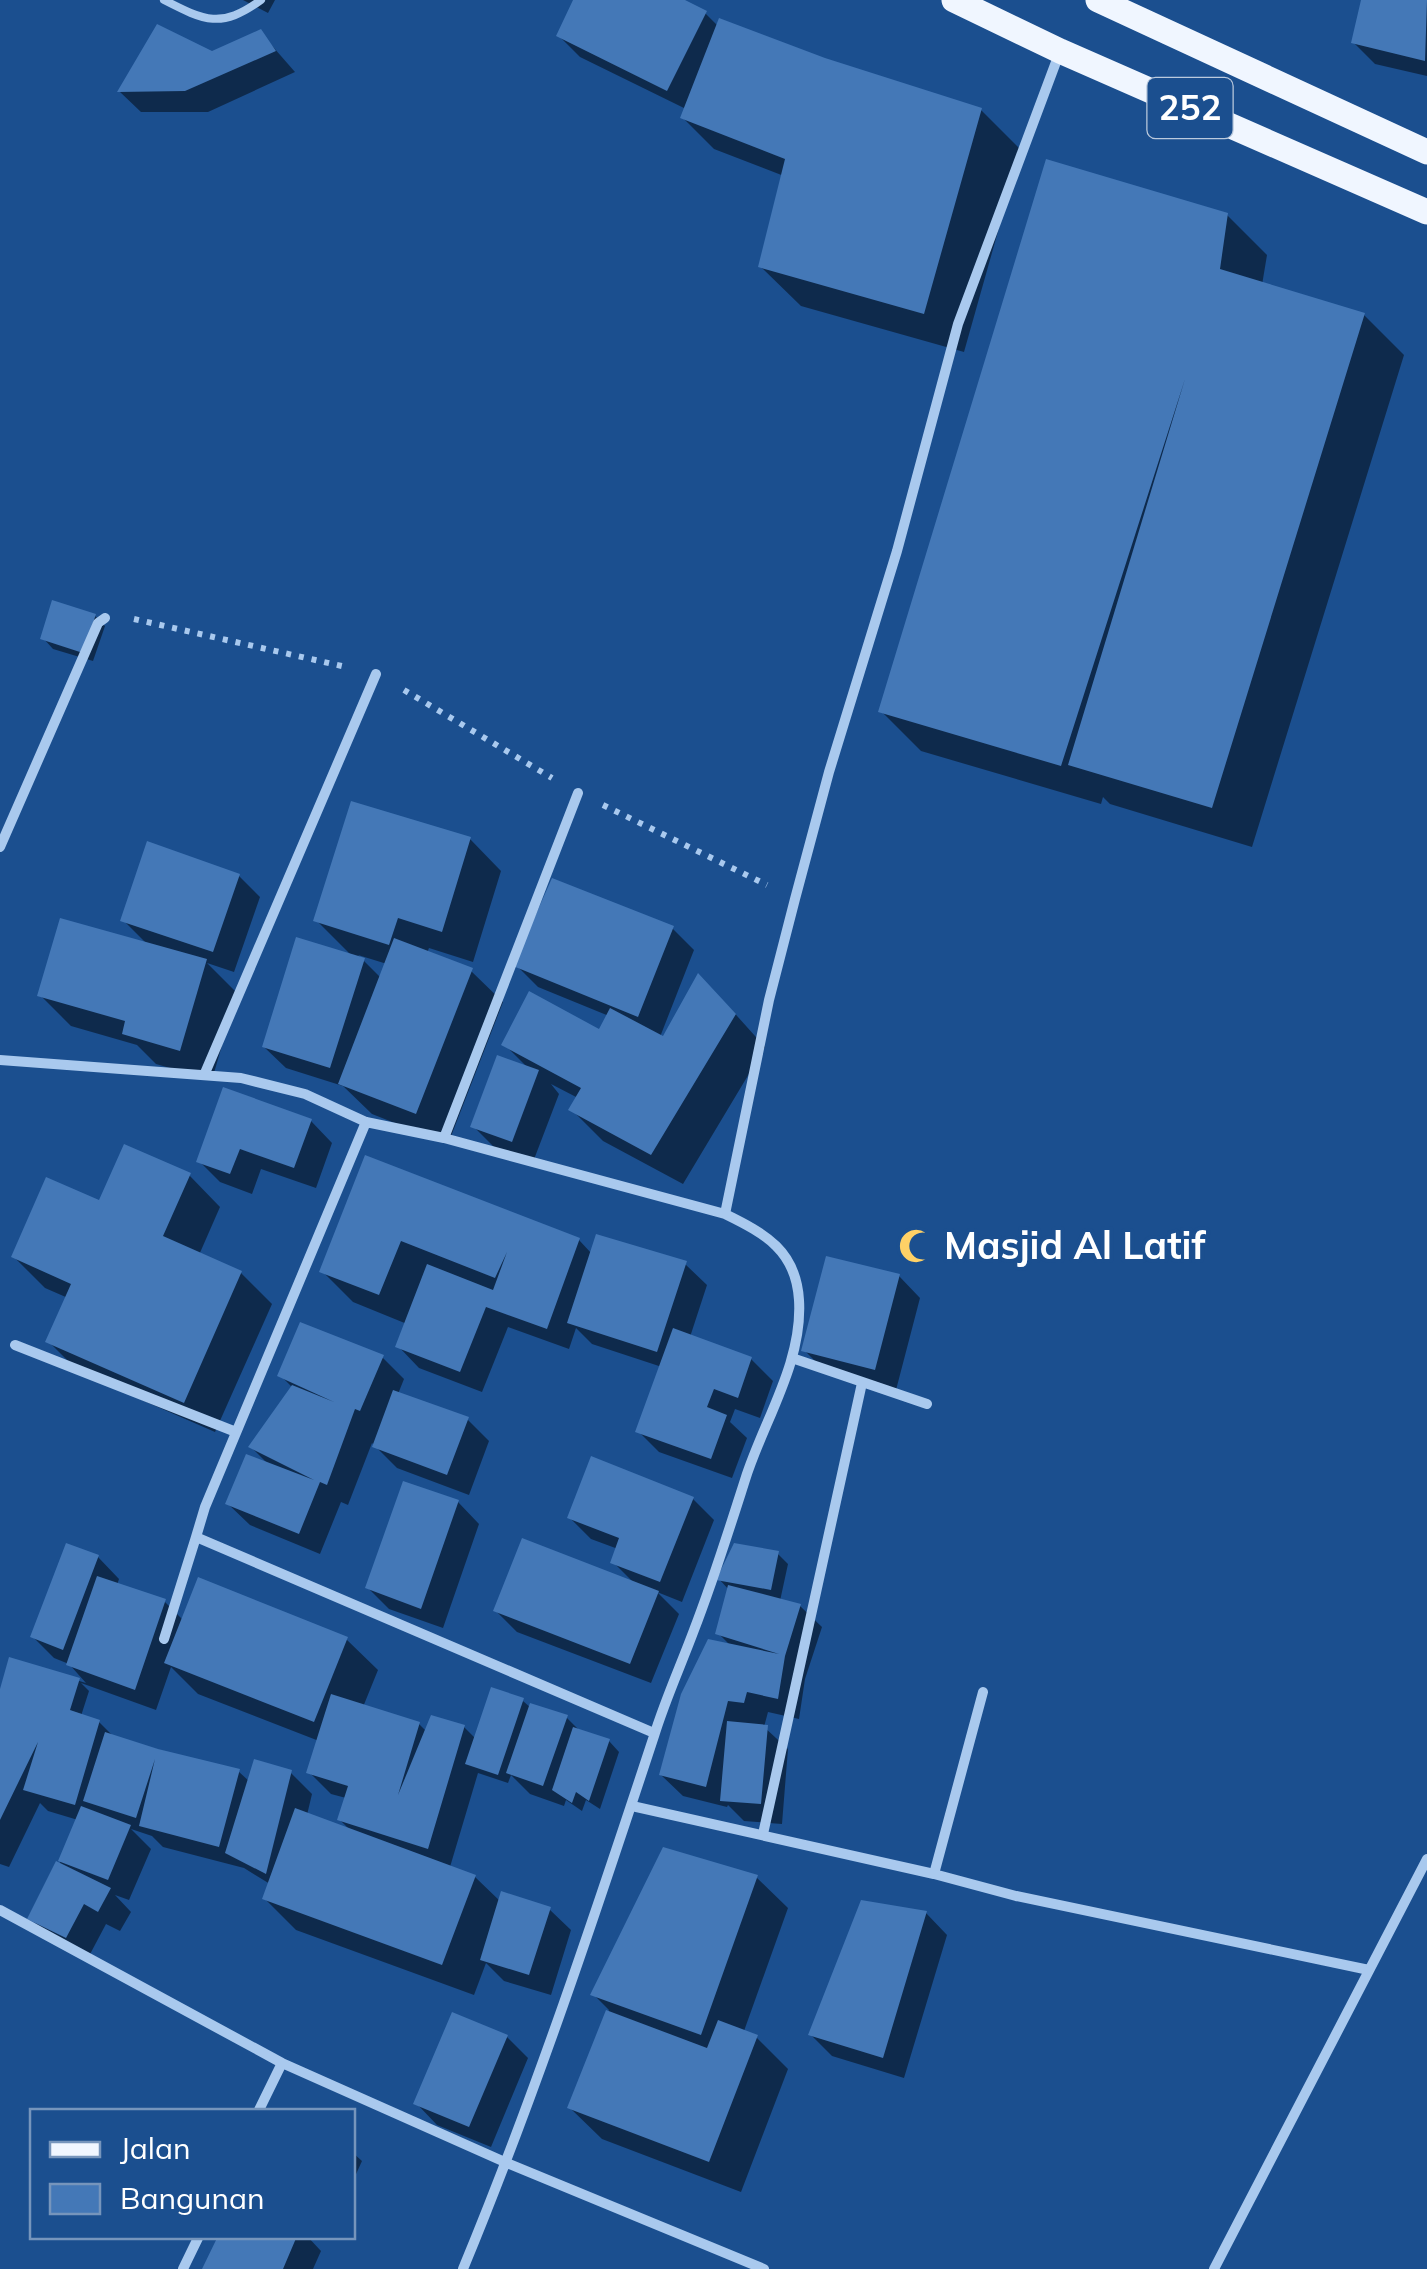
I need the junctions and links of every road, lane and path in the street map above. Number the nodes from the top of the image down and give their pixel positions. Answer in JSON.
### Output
{"nodes":[{"id":1,"x":164,"y":0,"type":"edge"},
{"id":2,"x":260,"y":0,"type":"edge"},
{"id":3,"x":954,"y":0,"type":"edge"},
{"id":4,"x":1098,"y":0,"type":"edge"},
{"id":5,"x":1060,"y":50,"type":"junction"},
{"id":6,"x":1427,"y":152,"type":"edge"},
{"id":7,"x":1427,"y":212,"type":"edge"},
{"id":8,"x":105,"y":618,"type":"joint"},
{"id":9,"x":376,"y":674,"type":"junction"},
{"id":10,"x":578,"y":793,"type":"junction"},
{"id":11,"x":0,"y":846,"type":"edge"},
{"id":12,"x":795,"y":899,"type":"junction"},
{"id":13,"x":0,"y":1060,"type":"edge"},
{"id":14,"x":205,"y":1072,"type":"junction"},
{"id":15,"x":366,"y":1122,"type":"junction"},
{"id":16,"x":444,"y":1138,"type":"junction"},
{"id":17,"x":726,"y":1214,"type":"junction"},
{"id":18,"x":15,"y":1345,"type":"dead end"},
{"id":19,"x":792,"y":1358,"type":"junction"},
{"id":20,"x":862,"y":1384,"type":"junction"},
{"id":21,"x":927,"y":1404,"type":"dead end"},
{"id":22,"x":236,"y":1432,"type":"junction"},
{"id":23,"x":196,"y":1537,"type":"junction"},
{"id":24,"x":164,"y":1639,"type":"dead end"},
{"id":25,"x":983,"y":1692,"type":"dead end"},
{"id":26,"x":654,"y":1733,"type":"junction"},
{"id":27,"x":632,"y":1806,"type":"junction"},
{"id":28,"x":762,"y":1834,"type":"junction"},
{"id":29,"x":1427,"y":1859,"type":"edge"},
{"id":30,"x":934,"y":1874,"type":"junction"},
{"id":31,"x":0,"y":1910,"type":"edge"},
{"id":32,"x":1369,"y":1970,"type":"junction"},
{"id":33,"x":282,"y":2062,"type":"junction"},
{"id":34,"x":259,"y":2109,"type":"edge"},
{"id":35,"x":506,"y":2163,"type":"junction"},
{"id":36,"x":197,"y":2239,"type":"edge"},
{"id":37,"x":183,"y":2269,"type":"edge"},
{"id":38,"x":462,"y":2269,"type":"edge"},
{"id":39,"x":764,"y":2269,"type":"edge"},
{"id":40,"x":1214,"y":2269,"type":"edge"}],
"edges":[{"from":1,"to":2,"type":"lane"},
{"from":3,"to":5,"type":"main road","number":"252"},
{"from":4,"to":6,"type":"main road","number":"252"},
{"from":5,"to":7,"type":"main road","number":"252"},
{"from":5,"to":12,"type":"street"},
{"from":8,"to":9,"type":"path"},
{"from":8,"to":11,"type":"street"},
{"from":9,"to":10,"type":"path"},
{"from":9,"to":14,"type":"street"},
{"from":10,"to":12,"type":"path"},
{"from":10,"to":16,"type":"street"},
{"from":12,"to":17,"type":"street"},
{"from":13,"to":14,"type":"street"},
{"from":14,"to":15,"type":"street"},
{"from":15,"to":16,"type":"street"},
{"from":15,"to":22,"type":"street"},
{"from":16,"to":17,"type":"street"},
{"from":17,"to":19,"type":"street"},
{"from":18,"to":22,"type":"street"},
{"from":19,"to":20,"type":"street"},
{"from":19,"to":26,"type":"street"},
{"from":20,"to":21,"type":"street"},
{"from":20,"to":28,"type":"street"},
{"from":22,"to":23,"type":"street"},
{"from":23,"to":24,"type":"street"},
{"from":23,"to":26,"type":"street"},
{"from":25,"to":30,"type":"street"},
{"from":26,"to":27,"type":"street"},
{"from":27,"to":28,"type":"street"},
{"from":27,"to":35,"type":"street"},
{"from":28,"to":30,"type":"street"},
{"from":29,"to":32,"type":"street"},
{"from":30,"to":32,"type":"street"},
{"from":31,"to":33,"type":"street"},
{"from":32,"to":40,"type":"street"},
{"from":33,"to":34,"type":"street"},
{"from":33,"to":35,"type":"street"},
{"from":35,"to":38,"type":"street"},
{"from":35,"to":39,"type":"street"},
{"from":36,"to":37,"type":"street"}]}
